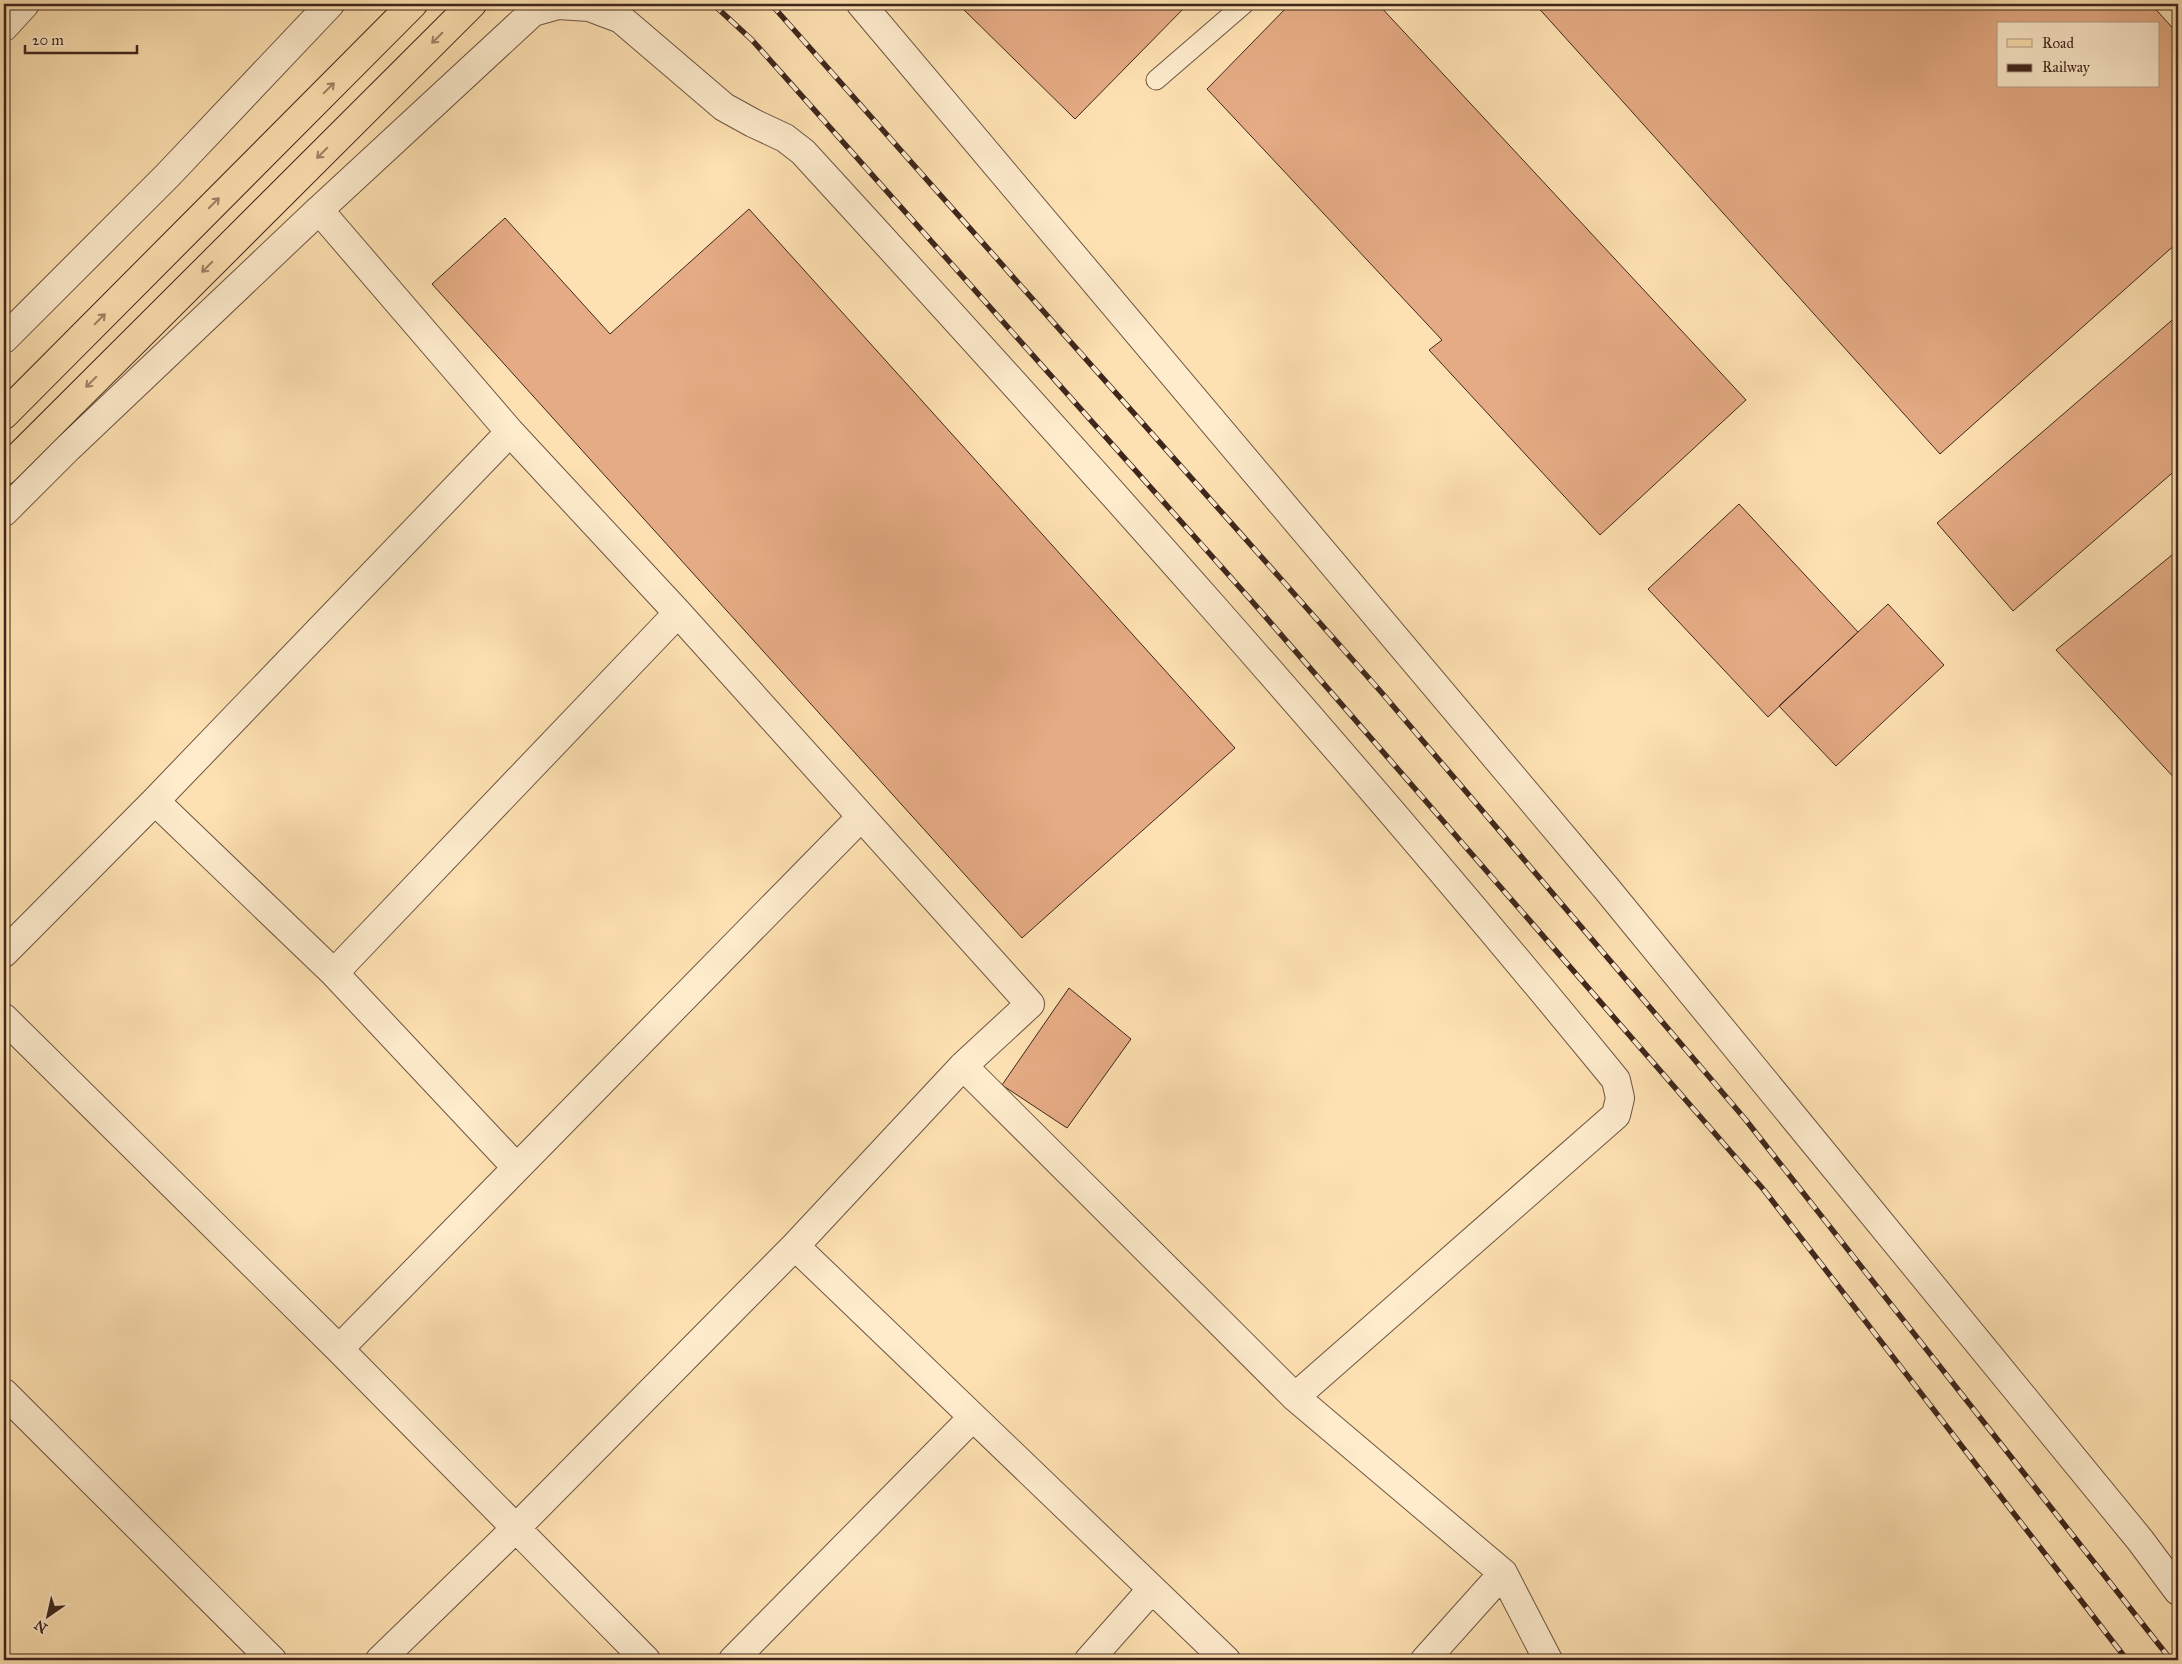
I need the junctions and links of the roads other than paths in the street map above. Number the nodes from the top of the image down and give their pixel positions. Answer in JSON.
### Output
{"nodes":[{"id":1,"x":25,"y":4,"type":"edge"},
{"id":2,"x":330,"y":4,"type":"edge"},
{"id":3,"x":413,"y":4,"type":"edge"},
{"id":4,"x":472,"y":4,"type":"edge"},
{"id":5,"x":861,"y":4,"type":"edge"},
{"id":6,"x":1244,"y":4,"type":"edge"},
{"id":7,"x":4,"y":27,"type":"edge"},
{"id":8,"x":1156,"y":80,"type":"dead end"},
{"id":9,"x":319,"y":210,"type":"junction"},
{"id":10,"x":4,"y":339,"type":"edge"},
{"id":11,"x":4,"y":415,"type":"edge"},
{"id":12,"x":510,"y":432,"type":"junction"},
{"id":13,"x":4,"y":471,"type":"edge"},
{"id":14,"x":4,"y":512,"type":"edge"},
{"id":15,"x":678,"y":613,"type":"junction"},
{"id":16,"x":155,"y":801,"type":"junction"},
{"id":17,"x":861,"y":818,"type":"junction"},
{"id":18,"x":4,"y":953,"type":"edge"},
{"id":19,"x":334,"y":973,"type":"junction"},
{"id":20,"x":4,"y":1018,"type":"edge"},
{"id":21,"x":963,"y":1066,"type":"junction"},
{"id":22,"x":516,"y":1168,"type":"junction"},
{"id":23,"x":795,"y":1246,"type":"junction"},
{"id":24,"x":339,"y":1349,"type":"junction"},
{"id":25,"x":4,"y":1393,"type":"edge"},
{"id":26,"x":1295,"y":1397,"type":"junction"},
{"id":27,"x":973,"y":1417,"type":"junction"},
{"id":28,"x":516,"y":1528,"type":"junction"},
{"id":29,"x":1503,"y":1573,"type":"junction"},
{"id":30,"x":1152,"y":1589,"type":"junction"},
{"id":31,"x":2178,"y":1591,"type":"edge"},
{"id":32,"x":272,"y":1660,"type":"edge"},
{"id":33,"x":380,"y":1660,"type":"edge"},
{"id":34,"x":646,"y":1660,"type":"edge"},
{"id":35,"x":733,"y":1660,"type":"edge"},
{"id":36,"x":1089,"y":1660,"type":"edge"},
{"id":37,"x":1226,"y":1660,"type":"edge"},
{"id":38,"x":1426,"y":1660,"type":"edge"},
{"id":39,"x":1548,"y":1660,"type":"edge"}],
"edges":[{"from":1,"to":7,"type":"street"},
{"from":2,"to":10,"type":"street"},
{"from":11,"to":3,"type":"main road","one_way":true},
{"from":4,"to":13,"type":"main road","one_way":true},
{"from":5,"to":31,"type":"street"},
{"from":6,"to":8,"type":"lane"},
{"from":9,"to":12,"type":"street"},
{"from":9,"to":14,"type":"street"},
{"from":9,"to":26,"type":"street"},
{"from":12,"to":15,"type":"street"},
{"from":12,"to":16,"type":"street"},
{"from":15,"to":17,"type":"street"},
{"from":15,"to":19,"type":"street"},
{"from":16,"to":18,"type":"street"},
{"from":16,"to":19,"type":"street"},
{"from":17,"to":21,"type":"street"},
{"from":17,"to":22,"type":"street"},
{"from":19,"to":22,"type":"street"},
{"from":20,"to":24,"type":"street"},
{"from":21,"to":23,"type":"street"},
{"from":21,"to":26,"type":"street"},
{"from":22,"to":24,"type":"street"},
{"from":23,"to":27,"type":"street"},
{"from":23,"to":28,"type":"street"},
{"from":24,"to":28,"type":"street"},
{"from":25,"to":32,"type":"street"},
{"from":26,"to":29,"type":"street"},
{"from":27,"to":30,"type":"street"},
{"from":27,"to":35,"type":"street"},
{"from":28,"to":33,"type":"street"},
{"from":28,"to":34,"type":"street"},
{"from":29,"to":38,"type":"street"},
{"from":29,"to":39,"type":"street"},
{"from":30,"to":36,"type":"street"},
{"from":30,"to":37,"type":"street"}]}
